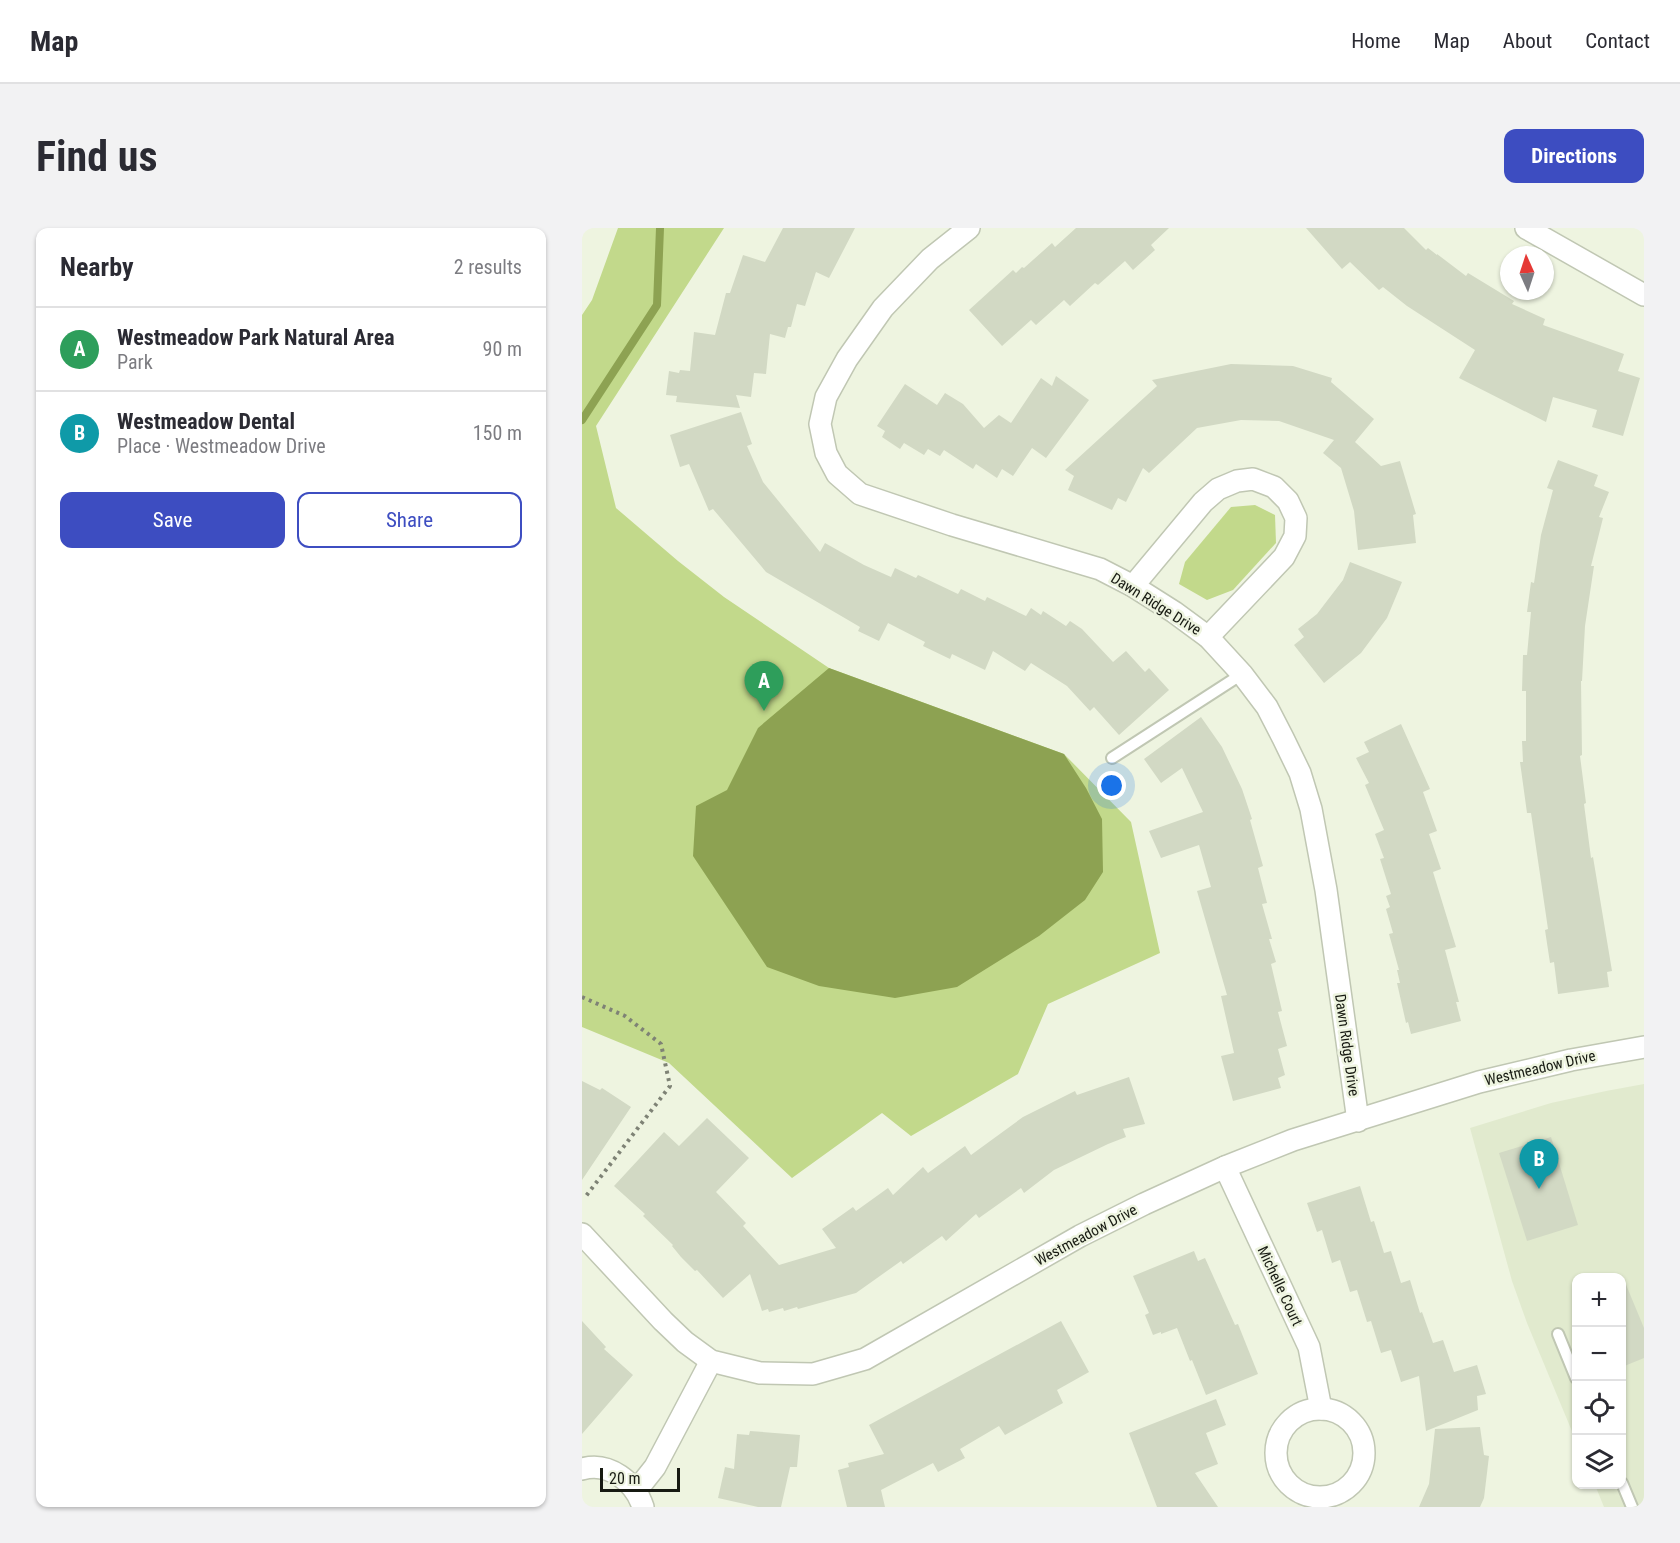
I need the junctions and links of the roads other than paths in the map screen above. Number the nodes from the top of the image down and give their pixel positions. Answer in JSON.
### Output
{"nodes":[{"id":1,"x":969,"y":228,"type":"edge"},
{"id":2,"x":1526,"y":228,"type":"edge"},
{"id":3,"x":1644,"y":295,"type":"edge"},
{"id":4,"x":1133,"y":586,"type":"junction"},
{"id":5,"x":1208,"y":637,"type":"junction"},
{"id":6,"x":1242,"y":674,"type":"junction"},
{"id":7,"x":1112,"y":758,"type":"dead end"},
{"id":8,"x":1644,"y":1047,"type":"edge"},
{"id":9,"x":1358,"y":1121,"type":"junction"},
{"id":10,"x":1225,"y":1167,"type":"junction"},
{"id":11,"x":582,"y":1234,"type":"edge"},
{"id":12,"x":1558,"y":1334,"type":"dead end"},
{"id":13,"x":711,"y":1361,"type":"junction"},
{"id":14,"x":1572,"y":1368,"type":"edge"},
{"id":15,"x":1321,"y":1409,"type":"junction"},
{"id":16,"x":582,"y":1469,"type":"edge"},
{"id":17,"x":1624,"y":1489,"type":"edge"},
{"id":18,"x":639,"y":1499,"type":"edge"},
{"id":19,"x":1632,"y":1507,"type":"edge"}],
"edges":[{"from":1,"to":4,"type":"street","name":"Dawn Ridge Drive"},
{"from":2,"to":3,"type":"street"},
{"from":4,"to":5,"type":"street","name":"Dawn Ridge Drive"},
{"from":4,"to":5,"type":"street"},
{"from":5,"to":6,"type":"street","name":"Dawn Ridge Drive"},
{"from":6,"to":7,"type":"lane"},
{"from":6,"to":9,"type":"street","name":"Dawn Ridge Drive"},
{"from":8,"to":9,"type":"street","name":"Westmeadow Drive"},
{"from":9,"to":10,"type":"street","name":"Westmeadow Drive"},
{"from":10,"to":13,"type":"street","name":"Westmeadow Drive"},
{"from":10,"to":15,"type":"street","name":"Michelle Court"},
{"from":11,"to":13,"type":"street","name":"Westmeadow Drive"},
{"from":12,"to":14,"type":"lane"},
{"from":13,"to":18,"type":"street"},
{"from":15,"to":15,"type":"street"},
{"from":16,"to":18,"type":"street"},
{"from":17,"to":19,"type":"lane"}]}
